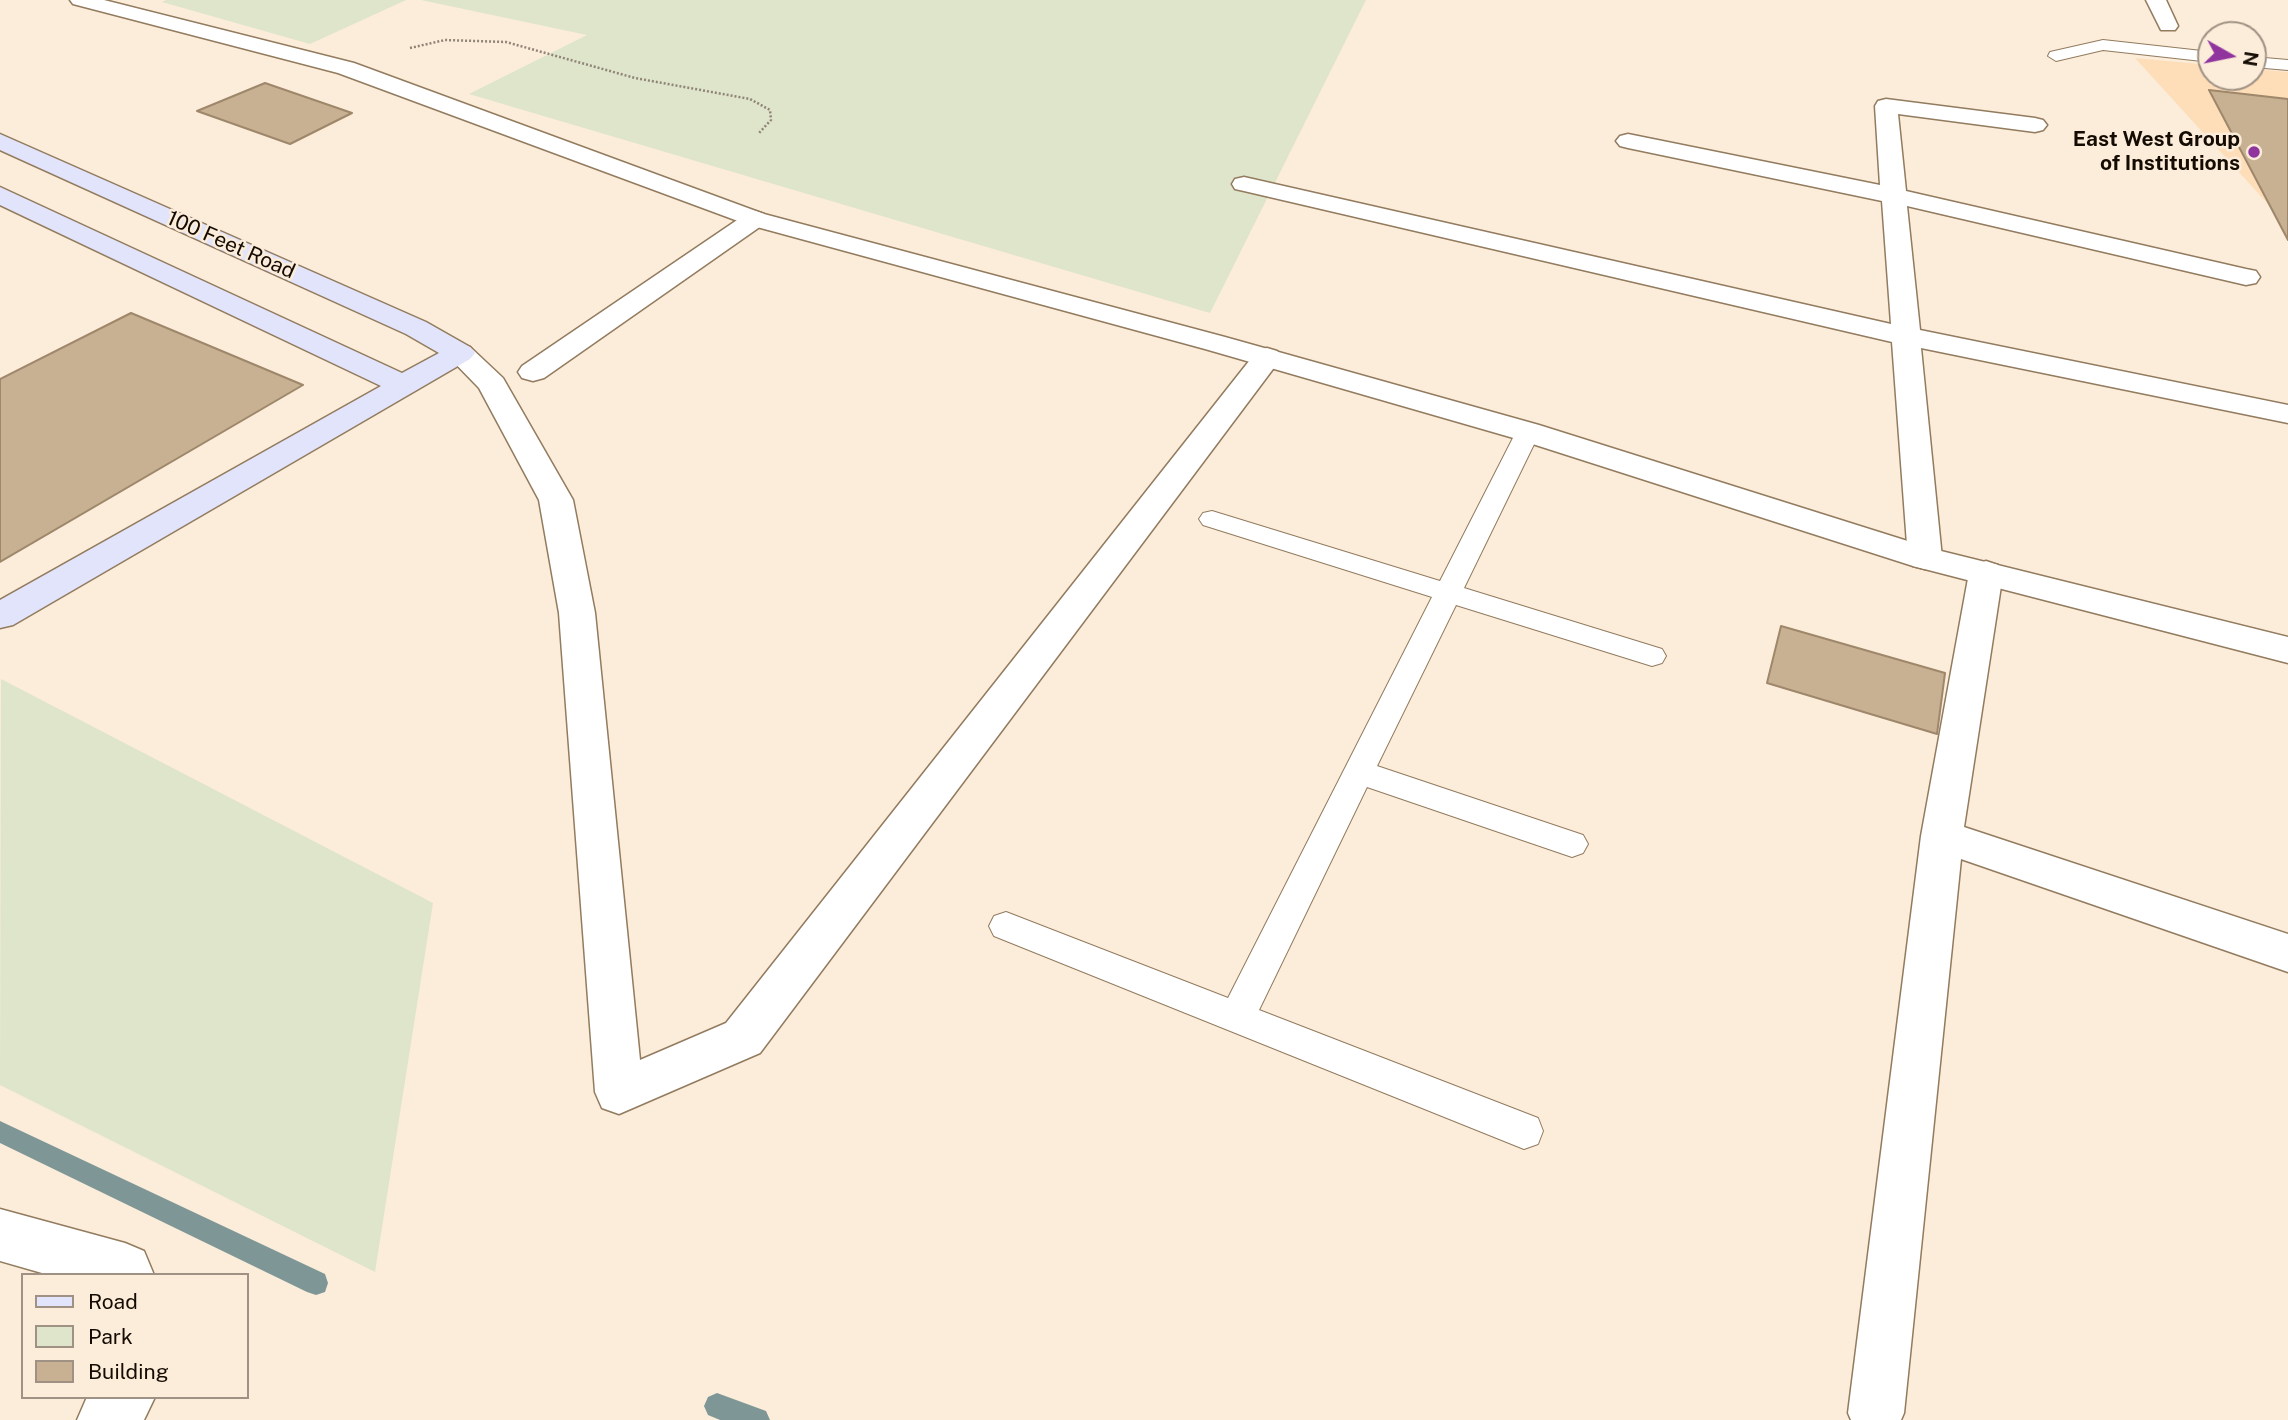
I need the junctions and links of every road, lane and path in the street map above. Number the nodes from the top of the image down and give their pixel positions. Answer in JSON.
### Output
{"nodes":[{"id":1,"x":80,"y":0,"type":"edge"},
{"id":2,"x":2156,"y":0,"type":"edge"},
{"id":3,"x":2168,"y":26,"type":"dead end"},
{"id":4,"x":2197,"y":55,"type":"edge"},
{"id":5,"x":2056,"y":57,"type":"dead end"},
{"id":6,"x":2267,"y":63,"type":"edge"},
{"id":7,"x":2288,"y":65,"type":"edge"},
{"id":8,"x":346,"y":68,"type":"junction"},
{"id":9,"x":2035,"y":125,"type":"dead end"},
{"id":10,"x":760,"y":133,"type":"dead end"},
{"id":11,"x":0,"y":141,"type":"edge"},
{"id":12,"x":1628,"y":141,"type":"dead end"},
{"id":13,"x":1244,"y":184,"type":"dead end"},
{"id":14,"x":0,"y":195,"type":"edge"},
{"id":15,"x":1895,"y":196,"type":"junction"},
{"id":16,"x":755,"y":219,"type":"junction"},
{"id":17,"x":2246,"y":277,"type":"dead end"},
{"id":18,"x":1905,"y":336,"type":"junction"},
{"id":19,"x":460,"y":353,"type":"junction"},
{"id":20,"x":1267,"y":357,"type":"junction"},
{"id":21,"x":533,"y":372,"type":"dead end"},
{"id":22,"x":403,"y":385,"type":"junction"},
{"id":23,"x":2288,"y":414,"type":"edge"},
{"id":24,"x":1528,"y":432,"type":"junction"},
{"id":25,"x":1212,"y":519,"type":"dead end"},
{"id":26,"x":1924,"y":558,"type":"junction"},
{"id":27,"x":1986,"y":573,"type":"junction"},
{"id":28,"x":1447,"y":594,"type":"junction"},
{"id":29,"x":0,"y":616,"type":"edge"},
{"id":30,"x":2288,"y":650,"type":"edge"},
{"id":31,"x":1652,"y":656,"type":"dead end"},
{"id":32,"x":1358,"y":772,"type":"junction"},
{"id":33,"x":1942,"y":836,"type":"junction"},
{"id":34,"x":1572,"y":844,"type":"dead end"},
{"id":35,"x":1006,"y":926,"type":"dead end"},
{"id":36,"x":2288,"y":953,"type":"edge"},
{"id":37,"x":1237,"y":1017,"type":"junction"},
{"id":38,"x":1524,"y":1131,"type":"dead end"},
{"id":39,"x":0,"y":1235,"type":"edge"},
{"id":40,"x":127,"y":1273,"type":"edge"},
{"id":41,"x":125,"y":1399,"type":"edge"},
{"id":42,"x":1876,"y":1413,"type":"dead end"},
{"id":43,"x":105,"y":1420,"type":"edge"}],
"edges":[{"from":1,"to":8,"type":"street"},
{"from":2,"to":3,"type":"street"},
{"from":4,"to":5,"type":"lane"},
{"from":6,"to":7,"type":"lane"},
{"from":8,"to":10,"type":"path"},
{"from":8,"to":16,"type":"street"},
{"from":9,"to":15,"type":"street"},
{"from":11,"to":19,"type":"main road","name":"100 Feet Road"},
{"from":12,"to":15,"type":"street"},
{"from":13,"to":18,"type":"street"},
{"from":14,"to":22,"type":"main road"},
{"from":15,"to":17,"type":"street"},
{"from":15,"to":18,"type":"street"},
{"from":16,"to":20,"type":"street"},
{"from":16,"to":21,"type":"street"},
{"from":18,"to":23,"type":"street"},
{"from":18,"to":26,"type":"street"},
{"from":19,"to":20,"type":"street"},
{"from":19,"to":22,"type":"main road"},
{"from":20,"to":24,"type":"street"},
{"from":22,"to":29,"type":"main road"},
{"from":24,"to":26,"type":"street"},
{"from":24,"to":28,"type":"lane"},
{"from":25,"to":28,"type":"lane"},
{"from":26,"to":27,"type":"street"},
{"from":27,"to":30,"type":"street"},
{"from":27,"to":33,"type":"street"},
{"from":28,"to":31,"type":"lane"},
{"from":28,"to":32,"type":"lane"},
{"from":32,"to":34,"type":"lane"},
{"from":32,"to":37,"type":"lane"},
{"from":33,"to":36,"type":"street"},
{"from":33,"to":42,"type":"street"},
{"from":35,"to":37,"type":"lane"},
{"from":37,"to":38,"type":"lane"},
{"from":39,"to":40,"type":"street"},
{"from":41,"to":43,"type":"street"}]}
